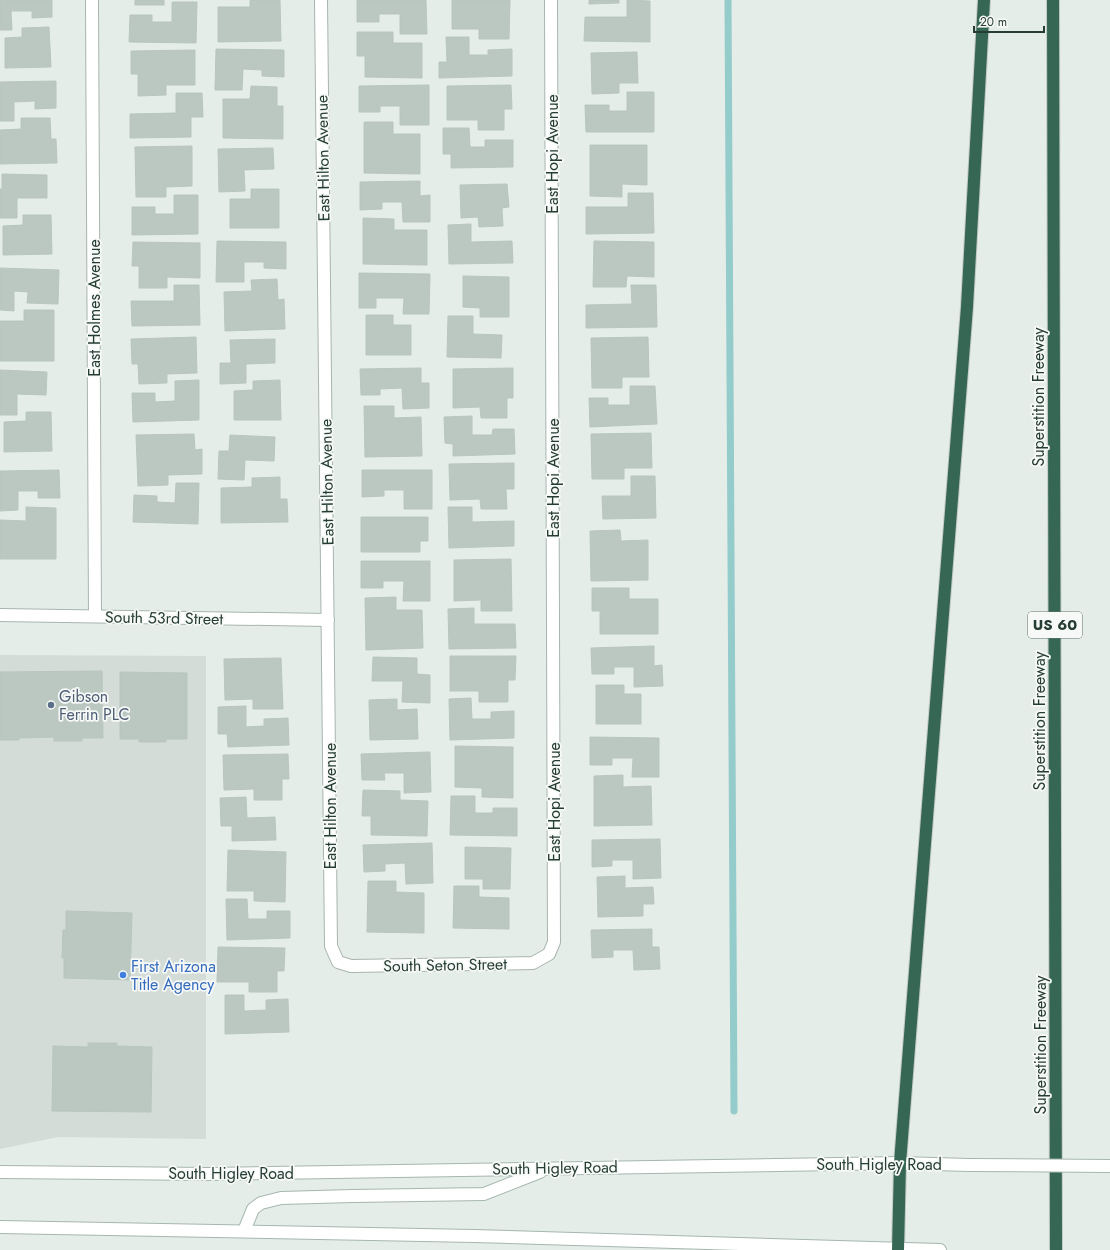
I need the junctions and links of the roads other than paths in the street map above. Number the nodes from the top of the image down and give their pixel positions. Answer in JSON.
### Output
{"nodes":[{"id":1,"x":92,"y":0,"type":"edge"},
{"id":2,"x":321,"y":0,"type":"edge"},
{"id":3,"x":551,"y":0,"type":"edge"},
{"id":4,"x":984,"y":0,"type":"edge"},
{"id":5,"x":1053,"y":0,"type":"edge"},
{"id":6,"x":0,"y":615,"type":"edge"},
{"id":7,"x":95,"y":616,"type":"junction"},
{"id":8,"x":328,"y":620,"type":"junction"},
{"id":9,"x":549,"y":954,"type":"joint"},
{"id":10,"x":338,"y":962,"type":"joint"},
{"id":11,"x":900,"y":1163,"type":"junction"},
{"id":12,"x":1110,"y":1166,"type":"edge"},
{"id":13,"x":549,"y":1168,"type":"junction"},
{"id":14,"x":0,"y":1172,"type":"edge"},
{"id":15,"x":0,"y":1227,"type":"edge"},
{"id":16,"x":244,"y":1231,"type":"junction"},
{"id":17,"x":898,"y":1249,"type":"edge"},
{"id":18,"x":940,"y":1250,"type":"edge"},
{"id":19,"x":1056,"y":1250,"type":"edge"}],
"edges":[{"from":1,"to":7,"type":"street","name":"East Holmes Avenue"},
{"from":2,"to":8,"type":"street","name":"East Hilton Avenue"},
{"from":3,"to":9,"type":"street","name":"East Hopi Avenue"},
{"from":4,"to":11,"type":"highway"},
{"from":5,"to":19,"type":"highway","name":"Superstition Freeway","number":"US 60"},
{"from":6,"to":7,"type":"street","name":"South 53rd Street"},
{"from":7,"to":8,"type":"street","name":"South 53rd Street"},
{"from":8,"to":10,"type":"street","name":"East Hilton Avenue"},
{"from":9,"to":10,"type":"street","name":"South Seton Street"},
{"from":11,"to":12,"type":"street","name":"South Higley Road","bridge":true},
{"from":11,"to":13,"type":"street","name":"South Higley Road"},
{"from":11,"to":17,"type":"highway"},
{"from":13,"to":14,"type":"street","name":"South Higley Road"},
{"from":13,"to":16,"type":"street"},
{"from":15,"to":16,"type":"street"},
{"from":16,"to":17,"type":"street"},
{"from":17,"to":18,"type":"street"}]}
